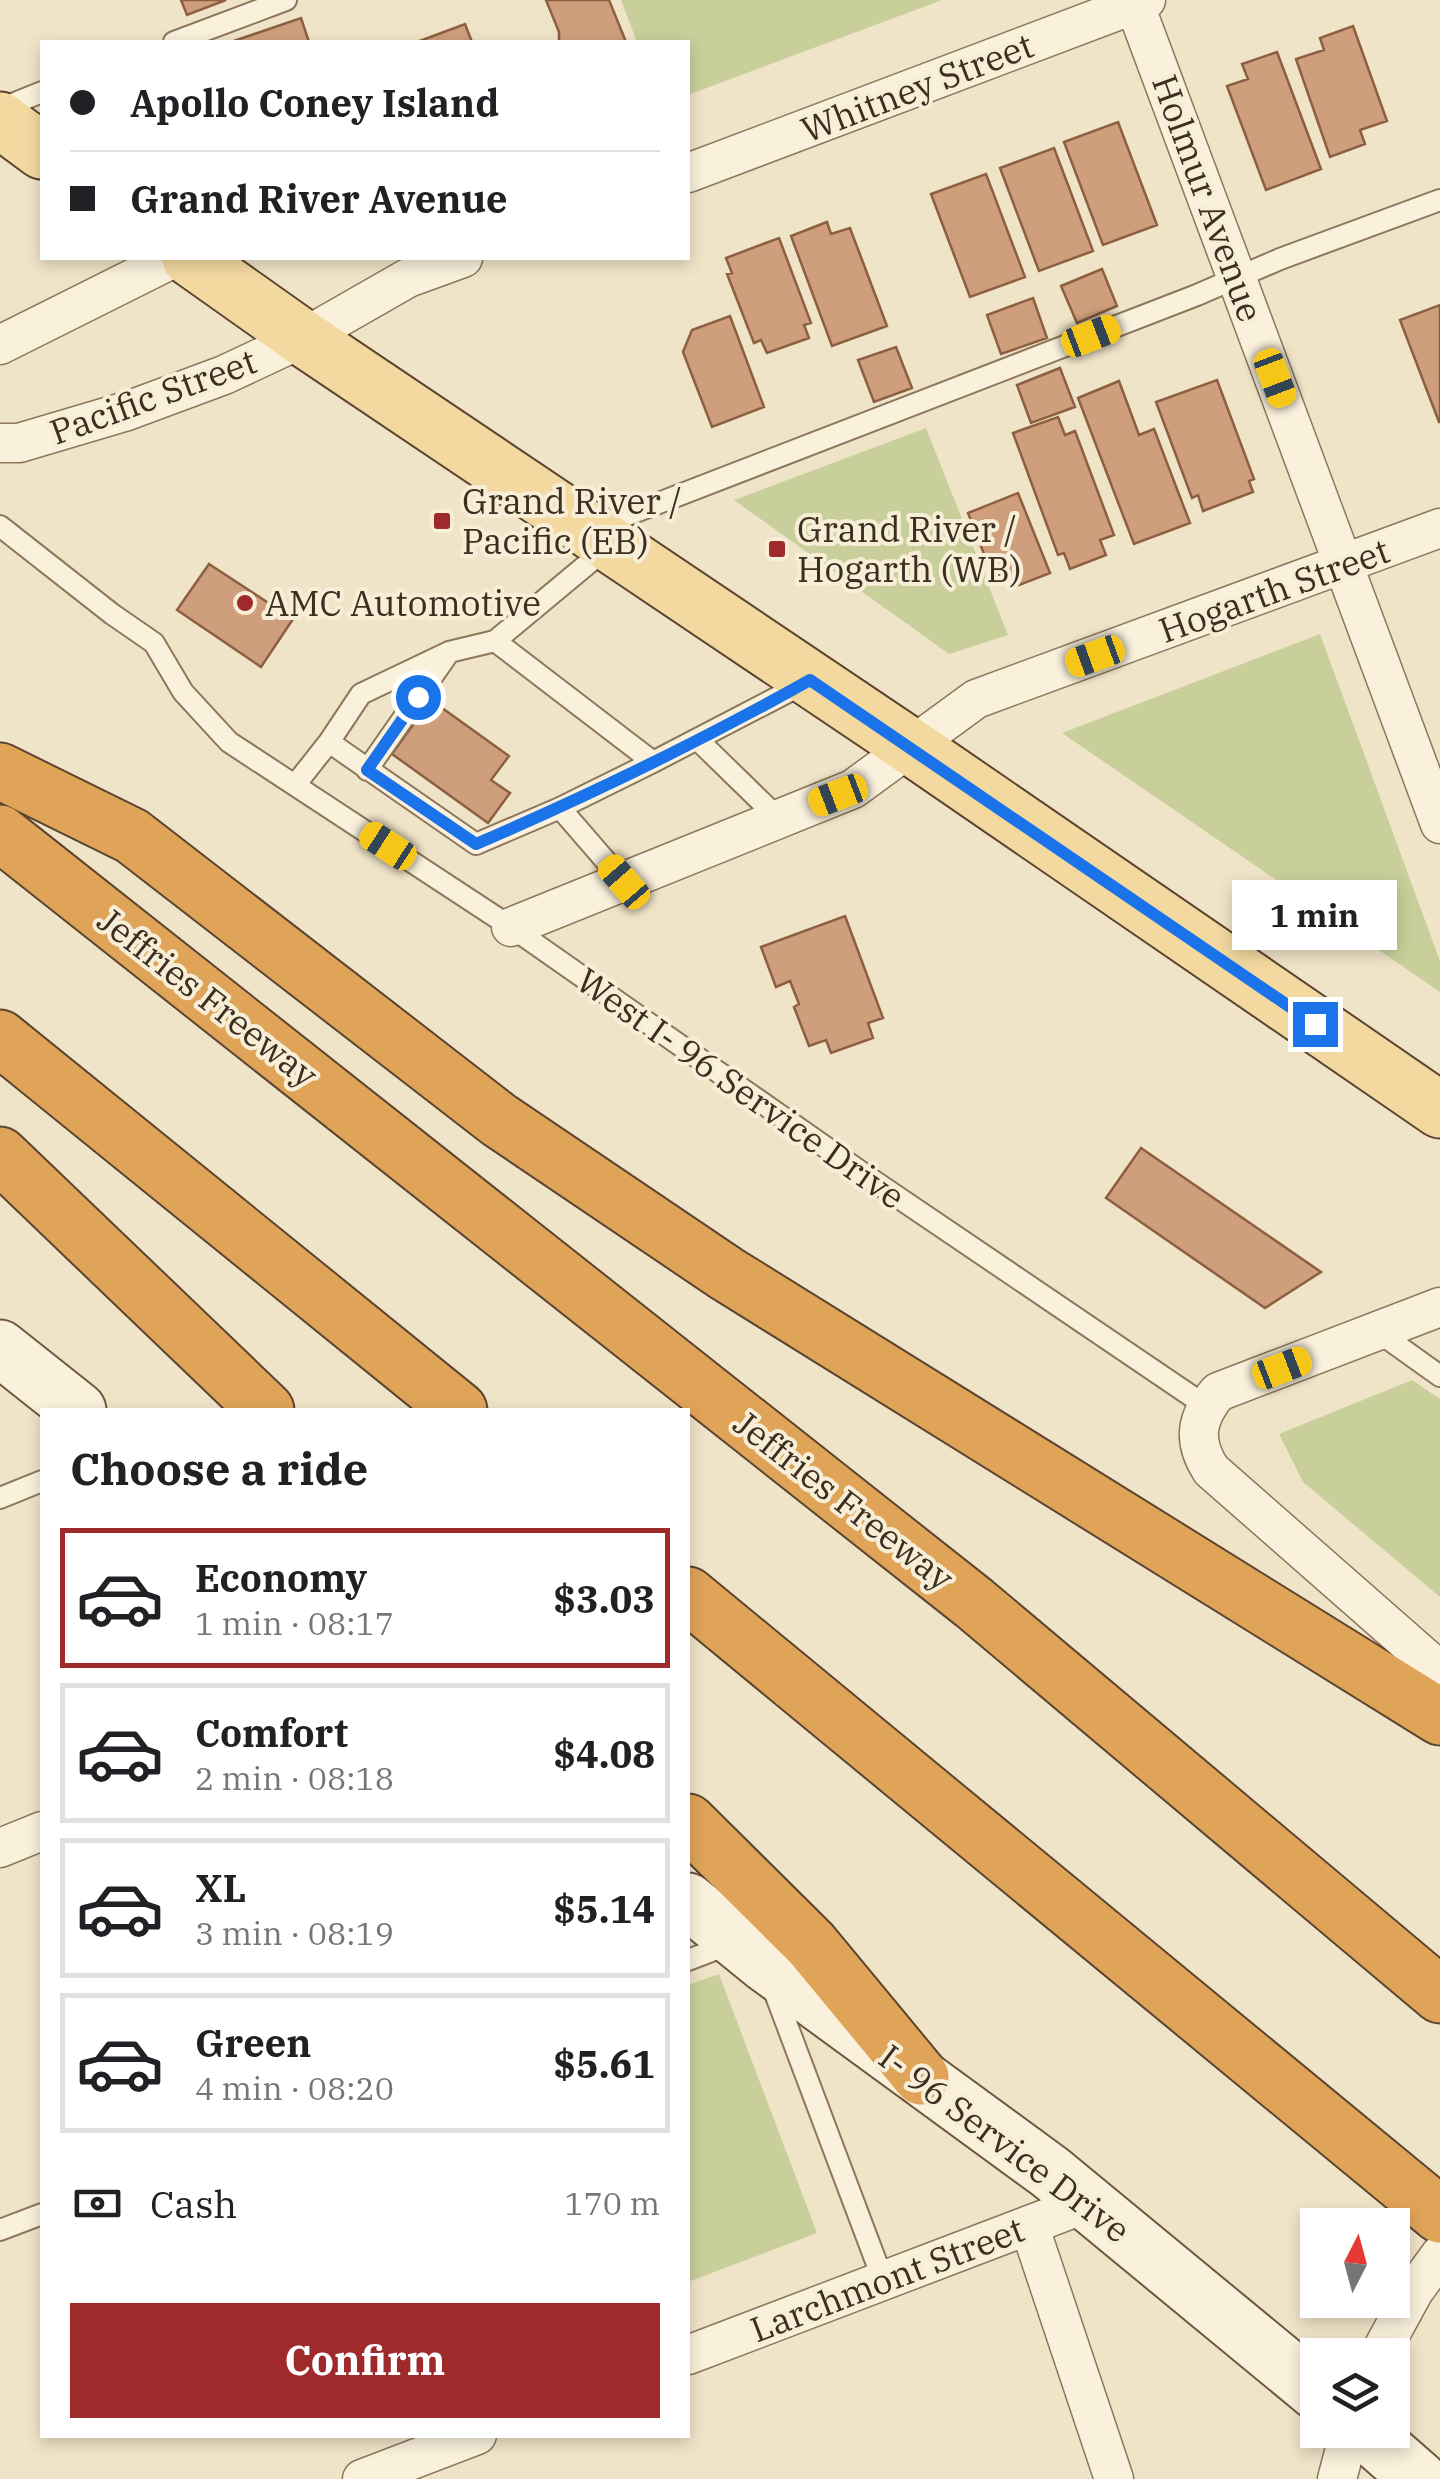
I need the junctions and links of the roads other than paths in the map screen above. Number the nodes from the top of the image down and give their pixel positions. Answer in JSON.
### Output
{"nodes":[{"id":1,"x":286,"y":0,"type":"edge"},
{"id":2,"x":1138,"y":1,"type":"edge"},
{"id":3,"x":179,"y":40,"type":"edge"},
{"id":4,"x":40,"y":93,"type":"edge"},
{"id":5,"x":0,"y":108,"type":"edge"},
{"id":6,"x":0,"y":120,"type":"edge"},
{"id":7,"x":40,"y":150,"type":"edge"},
{"id":8,"x":690,"y":172,"type":"edge"},
{"id":9,"x":1440,"y":200,"type":"edge"},
{"id":10,"x":170,"y":260,"type":"edge"},
{"id":11,"x":193,"y":260,"type":"edge"},
{"id":12,"x":458,"y":260,"type":"edge"},
{"id":13,"x":1237,"y":278,"type":"junction"},
{"id":14,"x":304,"y":338,"type":"junction"},
{"id":15,"x":0,"y":345,"type":"edge"},
{"id":16,"x":0,"y":443,"type":"edge"},
{"id":17,"x":0,"y":526,"type":"edge"},
{"id":18,"x":1440,"y":528,"type":"edge"},
{"id":19,"x":598,"y":538,"type":"junction"},
{"id":20,"x":1346,"y":565,"type":"junction"},
{"id":21,"x":494,"y":640,"type":"junction"},
{"id":22,"x":449,"y":652,"type":"junction"},
{"id":23,"x":810,"y":680,"type":"junction"},
{"id":24,"x":698,"y":741,"type":"junction"},
{"id":25,"x":329,"y":742,"type":"junction"},
{"id":26,"x":910,"y":746,"type":"junction"},
{"id":27,"x":653,"y":762,"type":"junction"},
{"id":28,"x":367,"y":770,"type":"junction"},
{"id":29,"x":0,"y":772,"type":"edge"},
{"id":30,"x":294,"y":785,"type":"junction"},
{"id":31,"x":560,"y":808,"type":"junction"},
{"id":32,"x":779,"y":818,"type":"junction"},
{"id":33,"x":1440,"y":824,"type":"edge"},
{"id":34,"x":0,"y":833,"type":"edge"},
{"id":35,"x":624,"y":882,"type":"junction"},
{"id":36,"x":512,"y":927,"type":"junction"},
{"id":37,"x":0,"y":1038,"type":"edge"},
{"id":38,"x":1440,"y":1110,"type":"edge"},
{"id":39,"x":0,"y":1155,"type":"edge"},
{"id":40,"x":1440,"y":1307,"type":"edge"},
{"id":41,"x":1377,"y":1331,"type":"junction"},
{"id":42,"x":0,"y":1348,"type":"edge"},
{"id":43,"x":1440,"y":1376,"type":"edge"},
{"id":44,"x":1206,"y":1406,"type":"junction"},
{"id":45,"x":75,"y":1408,"type":"edge"},
{"id":46,"x":264,"y":1408,"type":"edge"},
{"id":47,"x":457,"y":1408,"type":"edge"},
{"id":48,"x":40,"y":1482,"type":"edge"},
{"id":49,"x":0,"y":1498,"type":"edge"},
{"id":50,"x":690,"y":1597,"type":"edge"},
{"id":51,"x":1440,"y":1671,"type":"edge"},
{"id":52,"x":1440,"y":1716,"type":"edge"},
{"id":53,"x":690,"y":1824,"type":"edge"},
{"id":54,"x":40,"y":1832,"type":"edge"},
{"id":55,"x":0,"y":1848,"type":"edge"},
{"id":56,"x":690,"y":1904,"type":"edge"},
{"id":57,"x":729,"y":1955,"type":"edge"},
{"id":58,"x":1440,"y":1995,"type":"edge"},
{"id":59,"x":921,"y":2077,"type":"junction"},
{"id":60,"x":1087,"y":2203,"type":"junction"},
{"id":61,"x":40,"y":2215,"type":"edge"},
{"id":62,"x":1440,"y":2215,"type":"edge"},
{"id":63,"x":1029,"y":2225,"type":"junction"},
{"id":64,"x":0,"y":2230,"type":"edge"},
{"id":65,"x":1440,"y":2255,"type":"edge"},
{"id":66,"x":884,"y":2280,"type":"junction"},
{"id":67,"x":1388,"y":2338,"type":"edge"},
{"id":68,"x":690,"y":2354,"type":"edge"},
{"id":69,"x":1300,"y":2377,"type":"edge"},
{"id":70,"x":470,"y":2438,"type":"edge"},
{"id":71,"x":1345,"y":2448,"type":"edge"},
{"id":72,"x":1383,"y":2448,"type":"edge"},
{"id":73,"x":362,"y":2479,"type":"edge"},
{"id":74,"x":1114,"y":2479,"type":"edge"},
{"id":75,"x":1337,"y":2479,"type":"edge"},
{"id":76,"x":1420,"y":2479,"type":"edge"}],
"edges":[{"from":1,"to":3,"type":"lane"},
{"from":2,"to":8,"type":"street","name":"Whitney Street"},
{"from":2,"to":13,"type":"street","name":"Holmur Avenue"},
{"from":4,"to":5,"type":"lane"},
{"from":6,"to":7,"type":"main road"},
{"from":9,"to":13,"type":"lane"},
{"from":10,"to":15,"type":"street"},
{"from":11,"to":14,"type":"main road"},
{"from":12,"to":14,"type":"street"},
{"from":13,"to":19,"type":"lane"},
{"from":13,"to":20,"type":"street","name":"Holmur Avenue"},
{"from":14,"to":16,"type":"street","name":"Pacific Street"},
{"from":14,"to":19,"type":"main road"},
{"from":17,"to":30,"type":"lane","name":"West I- 96 Service Drive"},
{"from":18,"to":20,"type":"street","name":"Hogarth Street"},
{"from":19,"to":21,"type":"lane"},
{"from":19,"to":23,"type":"main road"},
{"from":20,"to":26,"type":"street","name":"Hogarth Street"},
{"from":20,"to":33,"type":"street","name":"Holmur Avenue"},
{"from":21,"to":22,"type":"lane"},
{"from":21,"to":27,"type":"lane"},
{"from":22,"to":25,"type":"lane"},
{"from":22,"to":28,"type":"lane"},
{"from":23,"to":24,"type":"lane"},
{"from":23,"to":26,"type":"main road"},
{"from":24,"to":27,"type":"lane"},
{"from":24,"to":32,"type":"lane"},
{"from":25,"to":28,"type":"lane"},
{"from":25,"to":30,"type":"lane"},
{"from":26,"to":32,"type":"street","name":"Hogarth Street"},
{"from":26,"to":38,"type":"main road"},
{"from":27,"to":31,"type":"lane"},
{"from":28,"to":31,"type":"lane"},
{"from":29,"to":52,"type":"highway"},
{"from":30,"to":36,"type":"lane","name":"West I- 96 Service Drive"},
{"from":31,"to":35,"type":"lane"},
{"from":32,"to":35,"type":"street","name":"Hogarth Street"},
{"from":34,"to":58,"type":"highway","name":"Jeffries Freeway"},
{"from":35,"to":36,"type":"street","name":"Hogarth Street"},
{"from":36,"to":44,"type":"lane","name":"West I- 96 Service Drive"},
{"from":37,"to":47,"type":"highway"},
{"from":39,"to":46,"type":"highway"},
{"from":40,"to":41,"type":"street"},
{"from":41,"to":43,"type":"lane"},
{"from":41,"to":44,"type":"street"},
{"from":42,"to":45,"type":"street"},
{"from":44,"to":51,"type":"street"},
{"from":48,"to":49,"type":"lane"},
{"from":50,"to":62,"type":"highway"},
{"from":53,"to":59,"type":"highway"},
{"from":54,"to":55,"type":"street"},
{"from":56,"to":57,"type":"street","name":"I- 96 Service Drive"},
{"from":57,"to":59,"type":"street","name":"I- 96 Service Drive"},
{"from":57,"to":66,"type":"lane"},
{"from":59,"to":60,"type":"street","name":"I- 96 Service Drive"},
{"from":60,"to":63,"type":"street","name":"Larchmont Street"},
{"from":60,"to":69,"type":"street","name":"I- 96 Service Drive"},
{"from":61,"to":64,"type":"lane"},
{"from":63,"to":66,"type":"street","name":"Larchmont Street"},
{"from":63,"to":74,"type":"street"},
{"from":65,"to":67,"type":"street"},
{"from":66,"to":68,"type":"street","name":"Larchmont Street"},
{"from":70,"to":73,"type":"street"},
{"from":71,"to":75,"type":"street"},
{"from":72,"to":76,"type":"street"}]}
